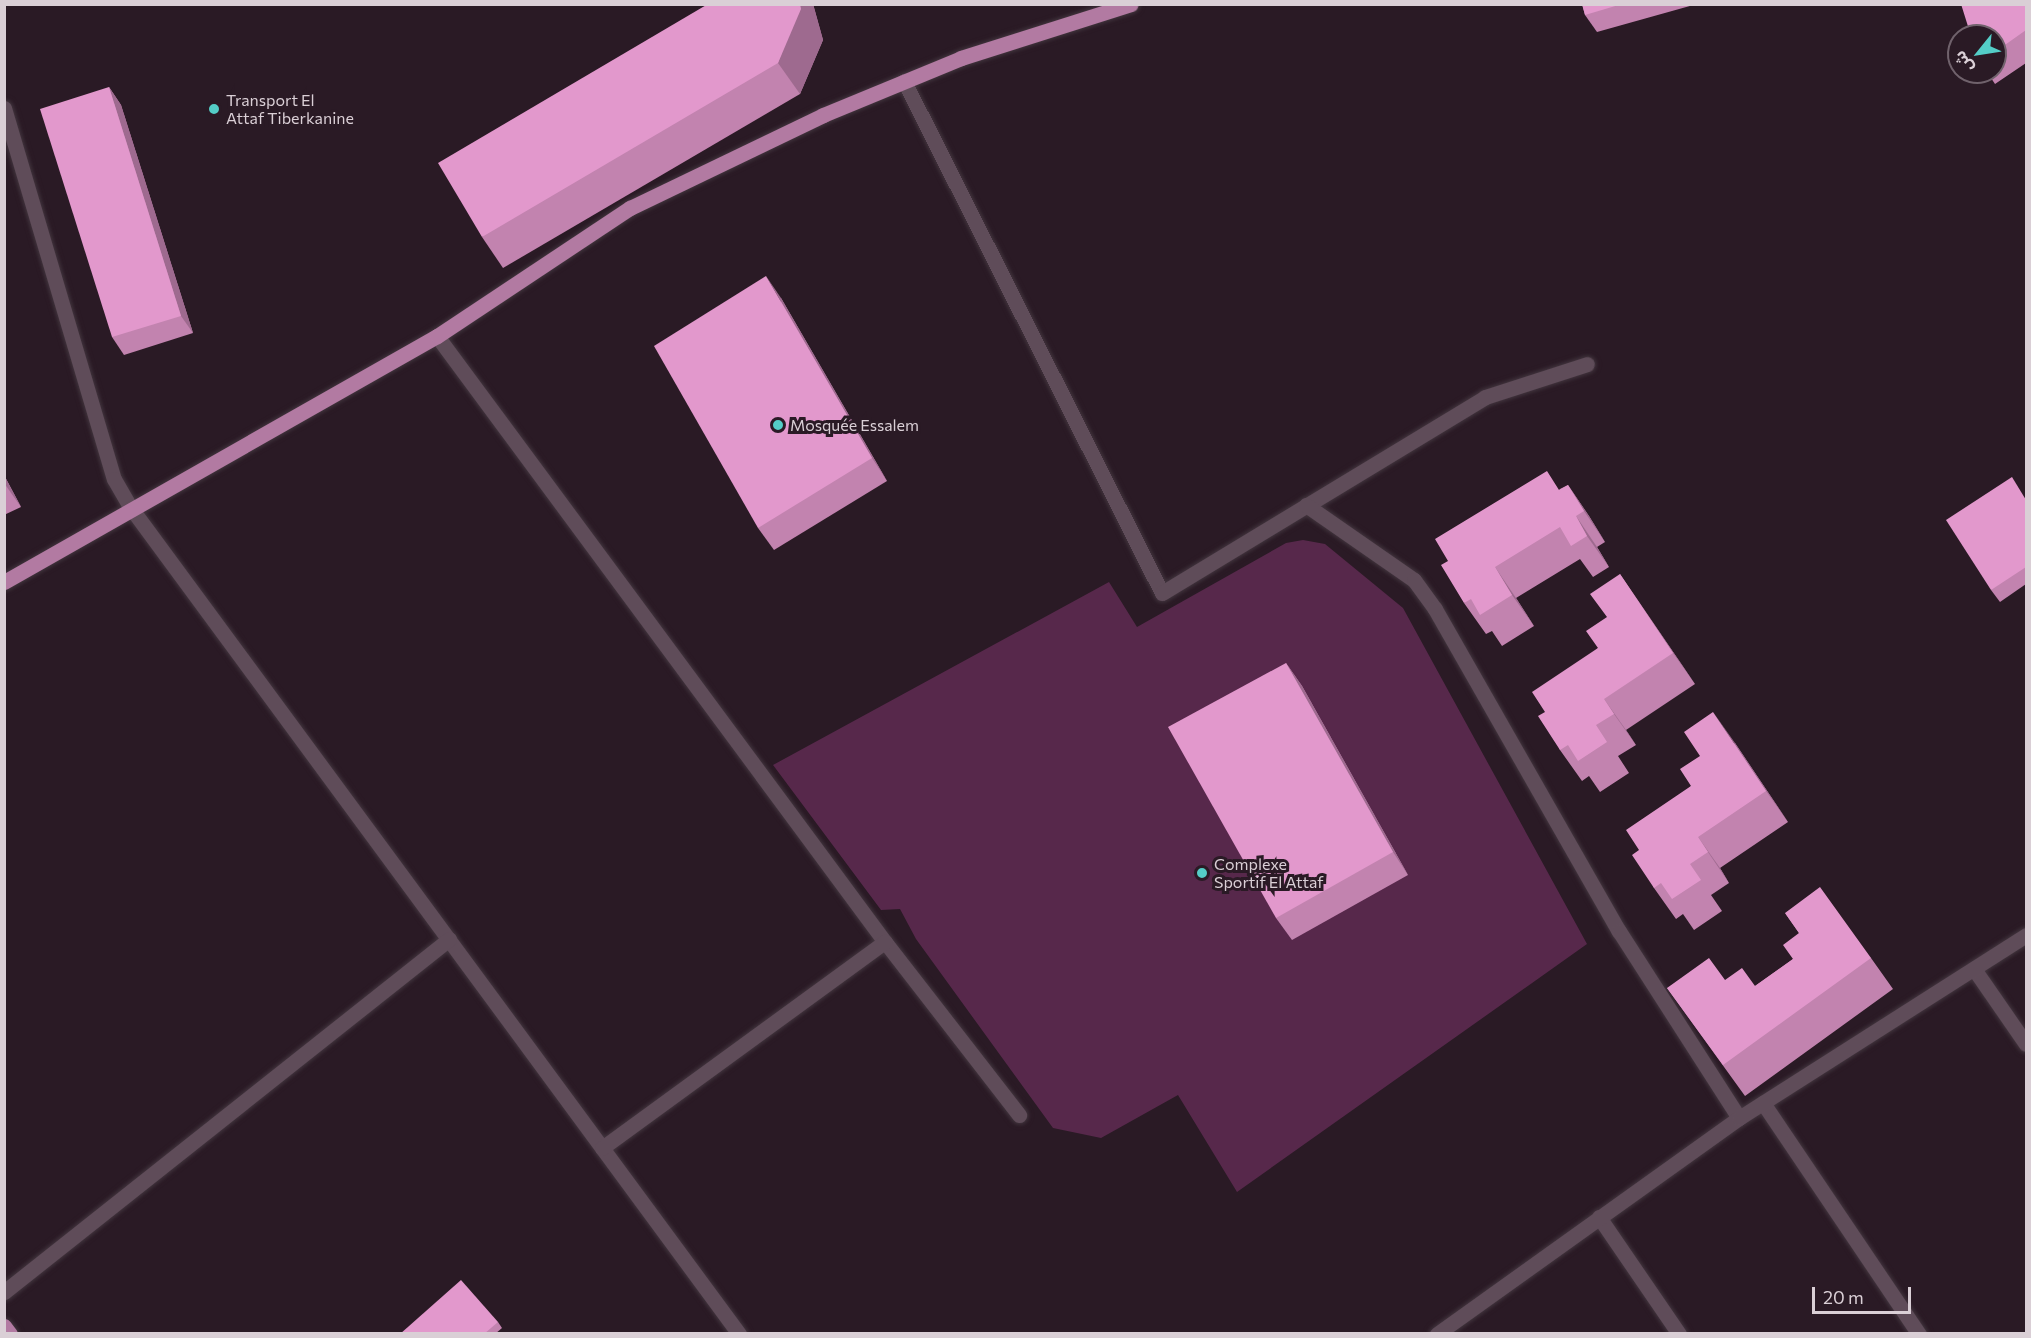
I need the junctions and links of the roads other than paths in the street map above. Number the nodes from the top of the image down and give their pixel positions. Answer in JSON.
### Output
{"nodes":[{"id":1,"x":1131,"y":4,"type":"edge"},
{"id":2,"x":904,"y":81,"type":"junction"},
{"id":3,"x":4,"y":108,"type":"edge"},
{"id":4,"x":436,"y":336,"type":"junction"},
{"id":5,"x":1587,"y":364,"type":"dead end"},
{"id":6,"x":1306,"y":505,"type":"junction"},
{"id":7,"x":131,"y":508,"type":"junction"},
{"id":8,"x":4,"y":582,"type":"edge"},
{"id":9,"x":2026,"y":935,"type":"edge"},
{"id":10,"x":449,"y":939,"type":"junction"},
{"id":11,"x":885,"y":942,"type":"junction"},
{"id":12,"x":1974,"y":969,"type":"junction"},
{"id":13,"x":2026,"y":1044,"type":"edge"},
{"id":14,"x":1763,"y":1102,"type":"junction"},
{"id":15,"x":1019,"y":1115,"type":"dead end"},
{"id":16,"x":1739,"y":1118,"type":"junction"},
{"id":17,"x":602,"y":1148,"type":"junction"},
{"id":18,"x":1599,"y":1217,"type":"junction"},
{"id":19,"x":4,"y":1292,"type":"edge"},
{"id":20,"x":4,"y":1326,"type":"edge"},
{"id":21,"x":1914,"y":1332,"type":"edge"},
{"id":22,"x":1437,"y":1333,"type":"edge"},
{"id":23,"x":10,"y":1334,"type":"edge"},
{"id":24,"x":739,"y":1334,"type":"edge"},
{"id":25,"x":1679,"y":1334,"type":"edge"}],
"edges":[{"from":1,"to":2,"type":"main road"},
{"from":2,"to":4,"type":"main road"},
{"from":2,"to":6,"type":"street"},
{"from":3,"to":7,"type":"street"},
{"from":4,"to":7,"type":"main road"},
{"from":4,"to":11,"type":"street"},
{"from":5,"to":6,"type":"street"},
{"from":6,"to":16,"type":"street"},
{"from":7,"to":8,"type":"main road"},
{"from":7,"to":10,"type":"street"},
{"from":9,"to":12,"type":"street"},
{"from":10,"to":17,"type":"street"},
{"from":10,"to":19,"type":"street"},
{"from":11,"to":15,"type":"street"},
{"from":11,"to":17,"type":"street"},
{"from":12,"to":13,"type":"street"},
{"from":12,"to":14,"type":"street"},
{"from":14,"to":16,"type":"street"},
{"from":14,"to":21,"type":"street"},
{"from":16,"to":18,"type":"street"},
{"from":17,"to":24,"type":"street"},
{"from":18,"to":22,"type":"street"},
{"from":18,"to":25,"type":"street"},
{"from":20,"to":23,"type":"main road"}]}
